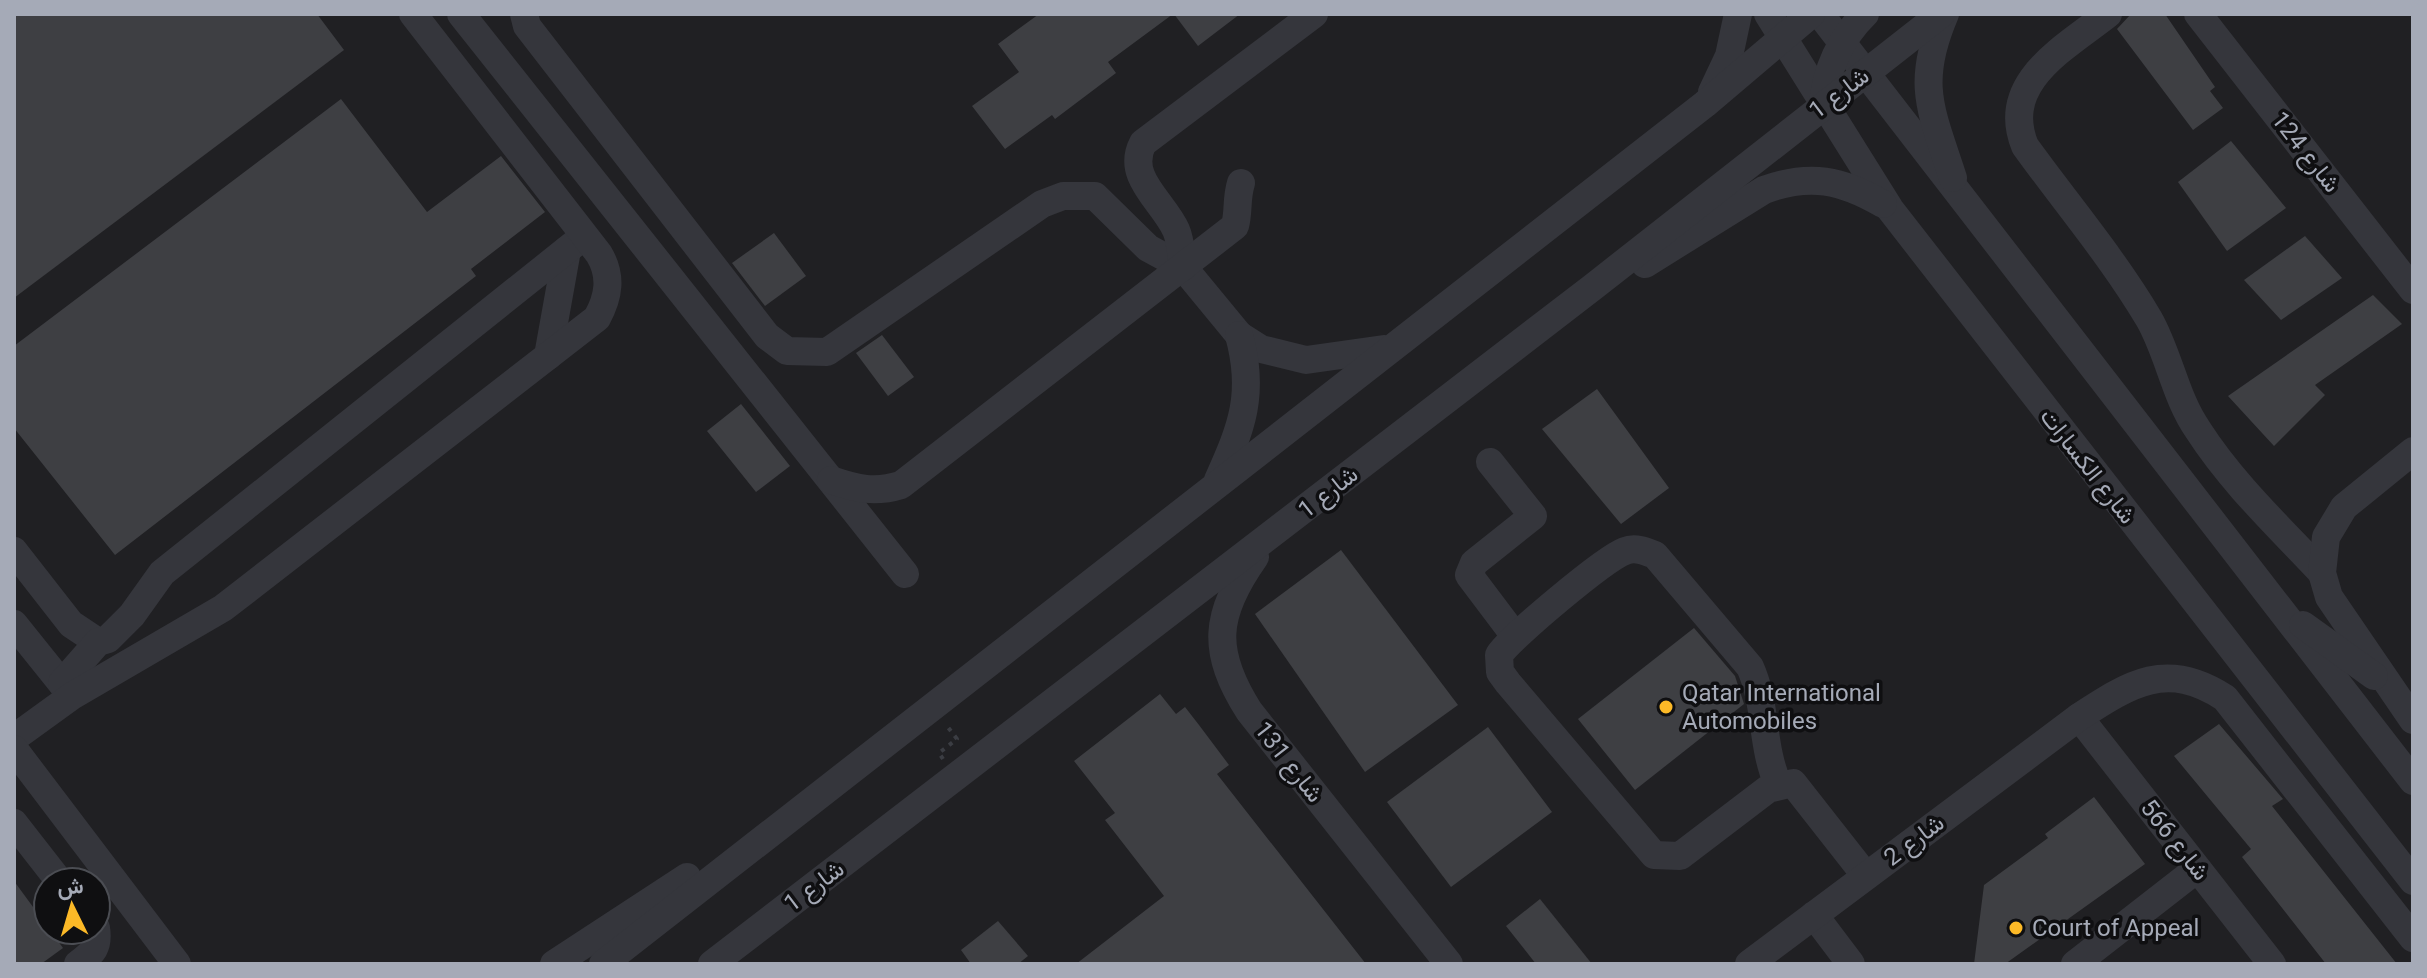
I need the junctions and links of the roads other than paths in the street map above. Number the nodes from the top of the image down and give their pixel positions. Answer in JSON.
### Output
{"nodes":[{"id":1,"x":413,"y":14,"type":"edge"},
{"id":2,"x":461,"y":14,"type":"edge"},
{"id":3,"x":524,"y":14,"type":"edge"},
{"id":4,"x":1314,"y":14,"type":"edge"},
{"id":5,"x":1738,"y":14,"type":"edge"},
{"id":6,"x":1811,"y":14,"type":"edge"},
{"id":7,"x":1820,"y":14,"type":"edge"},
{"id":8,"x":1865,"y":14,"type":"edge"},
{"id":9,"x":1943,"y":14,"type":"edge"},
{"id":10,"x":2108,"y":14,"type":"edge"},
{"id":11,"x":2198,"y":14,"type":"edge"},
{"id":12,"x":1776,"y":26,"type":"edge"},
{"id":13,"x":1842,"y":45,"type":"junction"},
{"id":14,"x":1865,"y":74,"type":"junction"},
{"id":15,"x":1705,"y":104,"type":"junction"},
{"id":16,"x":1823,"y":105,"type":"junction"},
{"id":17,"x":1241,"y":183,"type":"dead end"},
{"id":18,"x":1959,"y":198,"type":"junction"},
{"id":19,"x":1890,"y":209,"type":"junction"},
{"id":20,"x":575,"y":243,"type":"junction"},
{"id":21,"x":1183,"y":267,"type":"junction"},
{"id":22,"x":1593,"y":287,"type":"junction"},
{"id":23,"x":2413,"y":290,"type":"edge"},
{"id":24,"x":1239,"y":335,"type":"junction"},
{"id":25,"x":1390,"y":348,"type":"junction"},
{"id":26,"x":548,"y":356,"type":"junction"},
{"id":27,"x":2413,"y":451,"type":"edge"},
{"id":28,"x":1490,"y":462,"type":"dead end"},
{"id":29,"x":831,"y":480,"type":"junction"},
{"id":30,"x":1217,"y":483,"type":"junction"},
{"id":31,"x":1270,"y":537,"type":"junction"},
{"id":32,"x":14,"y":551,"type":"edge"},
{"id":33,"x":2322,"y":573,"type":"junction"},
{"id":34,"x":905,"y":574,"type":"dead end"},
{"id":35,"x":2280,"y":608,"type":"junction"},
{"id":36,"x":14,"y":624,"type":"edge"},
{"id":37,"x":1515,"y":636,"type":"junction"},
{"id":38,"x":98,"y":642,"type":"junction"},
{"id":39,"x":2232,"y":652,"type":"junction"},
{"id":40,"x":67,"y":689,"type":"junction"},
{"id":41,"x":2393,"y":691,"type":"junction"},
{"id":42,"x":2079,"y":717,"type":"junction"},
{"id":43,"x":2413,"y":720,"type":"edge"},
{"id":44,"x":2254,"y":735,"type":"junction"},
{"id":45,"x":14,"y":738,"type":"edge"},
{"id":46,"x":14,"y":749,"type":"edge"},
{"id":47,"x":2413,"y":781,"type":"edge"},
{"id":48,"x":1778,"y":784,"type":"junction"},
{"id":49,"x":830,"y":787,"type":"junction"},
{"id":50,"x":14,"y":823,"type":"edge"},
{"id":51,"x":48,"y":866,"type":"edge"},
{"id":52,"x":2197,"y":869,"type":"junction"},
{"id":53,"x":1866,"y":876,"type":"junction"},
{"id":54,"x":2413,"y":881,"type":"edge"},
{"id":55,"x":1814,"y":915,"type":"junction"},
{"id":56,"x":2413,"y":938,"type":"edge"},
{"id":57,"x":96,"y":946,"type":"edge"},
{"id":58,"x":78,"y":964,"type":"edge"},
{"id":59,"x":177,"y":964,"type":"edge"},
{"id":60,"x":554,"y":964,"type":"edge"},
{"id":61,"x":603,"y":964,"type":"edge"},
{"id":62,"x":712,"y":964,"type":"edge"},
{"id":63,"x":1449,"y":964,"type":"edge"},
{"id":64,"x":1749,"y":964,"type":"edge"},
{"id":65,"x":1851,"y":964,"type":"edge"},
{"id":66,"x":2075,"y":964,"type":"edge"},
{"id":67,"x":2272,"y":964,"type":"edge"}],
"edges":[{"from":1,"to":20,"type":"street"},
{"from":2,"to":29,"type":"street"},
{"from":3,"to":21,"type":"street"},
{"from":4,"to":21,"type":"street"},
{"from":5,"to":15,"type":"street"},
{"from":6,"to":12,"type":"street"},
{"from":7,"to":13,"type":"street"},
{"from":8,"to":13,"type":"street"},
{"from":9,"to":14,"type":"street","name":"شارع 1"},
{"from":9,"to":18,"type":"street"},
{"from":10,"to":33,"type":"street"},
{"from":11,"to":23,"type":"street","name":"شارع 124"},
{"from":12,"to":15,"type":"street"},
{"from":12,"to":16,"type":"street","name":"شارع الكسارات"},
{"from":13,"to":14,"type":"street"},
{"from":13,"to":16,"type":"street"},
{"from":14,"to":16,"type":"street","name":"شارع 1"},
{"from":14,"to":18,"type":"street"},
{"from":15,"to":25,"type":"street"},
{"from":16,"to":19,"type":"street","name":"شارع الكسارات"},
{"from":16,"to":22,"type":"street","name":"شارع 1"},
{"from":17,"to":21,"type":"street"},
{"from":18,"to":35,"type":"street"},
{"from":19,"to":22,"type":"street"},
{"from":19,"to":39,"type":"street","name":"شارع الكسارات"},
{"from":20,"to":26,"type":"street"},
{"from":20,"to":26,"type":"street"},
{"from":20,"to":38,"type":"street"},
{"from":21,"to":24,"type":"street"},
{"from":21,"to":29,"type":"street"},
{"from":22,"to":31,"type":"street","name":"شارع 1"},
{"from":24,"to":25,"type":"street"},
{"from":24,"to":30,"type":"street"},
{"from":25,"to":30,"type":"street"},
{"from":26,"to":40,"type":"street"},
{"from":27,"to":33,"type":"street"},
{"from":28,"to":37,"type":"street"},
{"from":29,"to":34,"type":"street"},
{"from":30,"to":49,"type":"street"},
{"from":31,"to":62,"type":"street","name":"شارع 1"},
{"from":31,"to":63,"type":"street","name":"شارع 131"},
{"from":32,"to":38,"type":"street"},
{"from":33,"to":41,"type":"street"},
{"from":35,"to":41,"type":"street"},
{"from":35,"to":47,"type":"street"},
{"from":36,"to":40,"type":"street"},
{"from":37,"to":48,"type":"street"},
{"from":37,"to":48,"type":"street"},
{"from":38,"to":40,"type":"street"},
{"from":39,"to":44,"type":"street"},
{"from":39,"to":54,"type":"street","name":"شارع الكسارات"},
{"from":40,"to":45,"type":"street"},
{"from":41,"to":43,"type":"street"},
{"from":42,"to":44,"type":"street"},
{"from":42,"to":52,"type":"street","name":"شارع 566"},
{"from":42,"to":53,"type":"street","name":"شارع 2"},
{"from":44,"to":56,"type":"street"},
{"from":46,"to":59,"type":"street"},
{"from":48,"to":53,"type":"street"},
{"from":49,"to":60,"type":"street"},
{"from":49,"to":61,"type":"street"},
{"from":50,"to":51,"type":"street"},
{"from":52,"to":66,"type":"street"},
{"from":52,"to":67,"type":"street","name":"شارع 566"},
{"from":53,"to":55,"type":"street","name":"شارع 2"},
{"from":55,"to":64,"type":"street","name":"شارع 2"},
{"from":55,"to":65,"type":"street"},
{"from":57,"to":58,"type":"street"}]}
